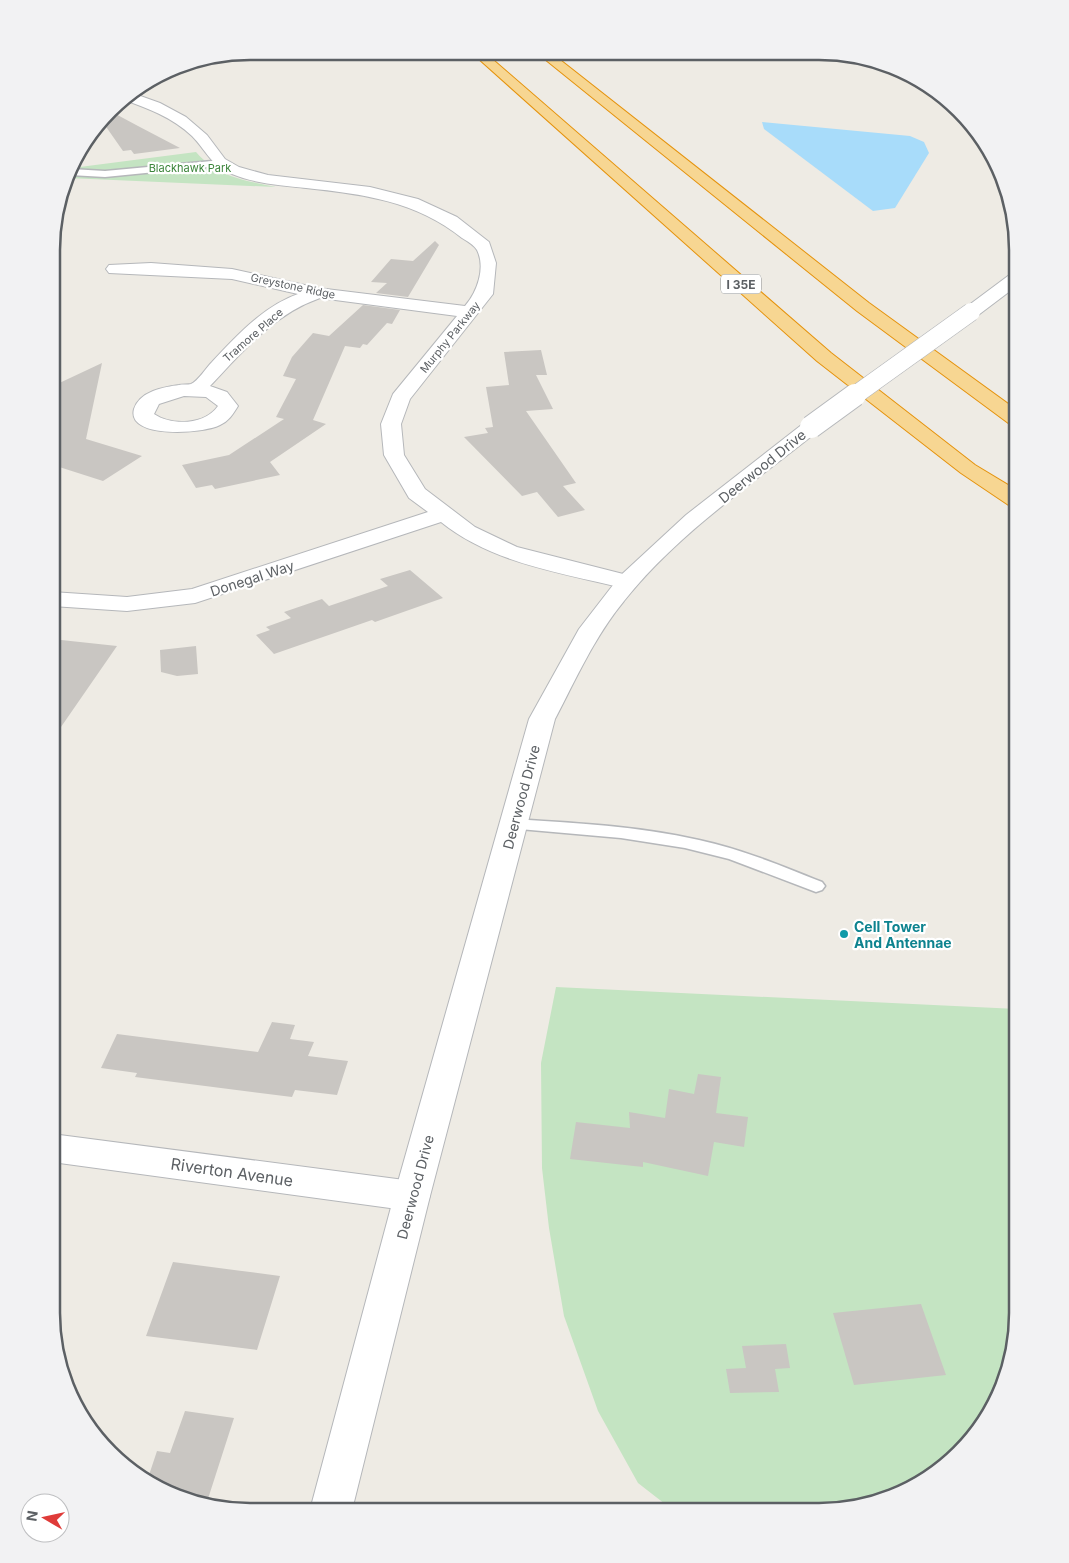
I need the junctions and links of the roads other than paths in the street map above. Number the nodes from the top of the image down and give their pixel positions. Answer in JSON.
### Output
{"nodes":[{"id":1,"x":486,"y":60,"type":"edge"},
{"id":2,"x":552,"y":60,"type":"edge"},
{"id":3,"x":135,"y":98,"type":"edge"},
{"id":4,"x":223,"y":164,"type":"junction"},
{"id":5,"x":77,"y":172,"type":"edge"},
{"id":6,"x":116,"y":269,"type":"dead end"},
{"id":7,"x":1009,"y":284,"type":"edge"},
{"id":8,"x":318,"y":293,"type":"junction"},
{"id":9,"x":470,"y":312,"type":"junction"},
{"id":10,"x":196,"y":390,"type":"dead end"},
{"id":11,"x":1009,"y":414,"type":"edge"},
{"id":12,"x":1009,"y":495,"type":"edge"},
{"id":13,"x":444,"y":514,"type":"junction"},
{"id":14,"x":627,"y":582,"type":"junction"},
{"id":15,"x":60,"y":599,"type":"edge"},
{"id":16,"x":514,"y":824,"type":"junction"},
{"id":17,"x":816,"y":886,"type":"dead end"},
{"id":18,"x":60,"y":1149,"type":"edge"},
{"id":19,"x":412,"y":1196,"type":"junction"},
{"id":20,"x":333,"y":1503,"type":"edge"}],
"edges":[{"from":1,"to":12,"type":"highway","number":"I 35E"},
{"from":2,"to":11,"type":"highway"},
{"from":3,"to":4,"type":"street","name":"Murphy Parkway"},
{"from":4,"to":5,"type":"lane"},
{"from":4,"to":9,"type":"street","name":"Murphy Parkway"},
{"from":6,"to":8,"type":"street","name":"Greystone Ridge"},
{"from":7,"to":14,"type":"street","name":"Deerwood Drive","bridge":true},
{"from":8,"to":9,"type":"street","name":"Greystone Ridge"},
{"from":8,"to":10,"type":"street","name":"Tramore Place"},
{"from":9,"to":13,"type":"street","name":"Murphy Parkway"},
{"from":13,"to":14,"type":"street","name":"Murphy Parkway"},
{"from":13,"to":15,"type":"street","name":"Donegal Way"},
{"from":14,"to":16,"type":"street","name":"Deerwood Drive"},
{"from":16,"to":17,"type":"lane"},
{"from":16,"to":19,"type":"street","name":"Deerwood Drive"},
{"from":18,"to":19,"type":"street","name":"Riverton Avenue"},
{"from":19,"to":20,"type":"street","name":"Deerwood Drive"}]}
